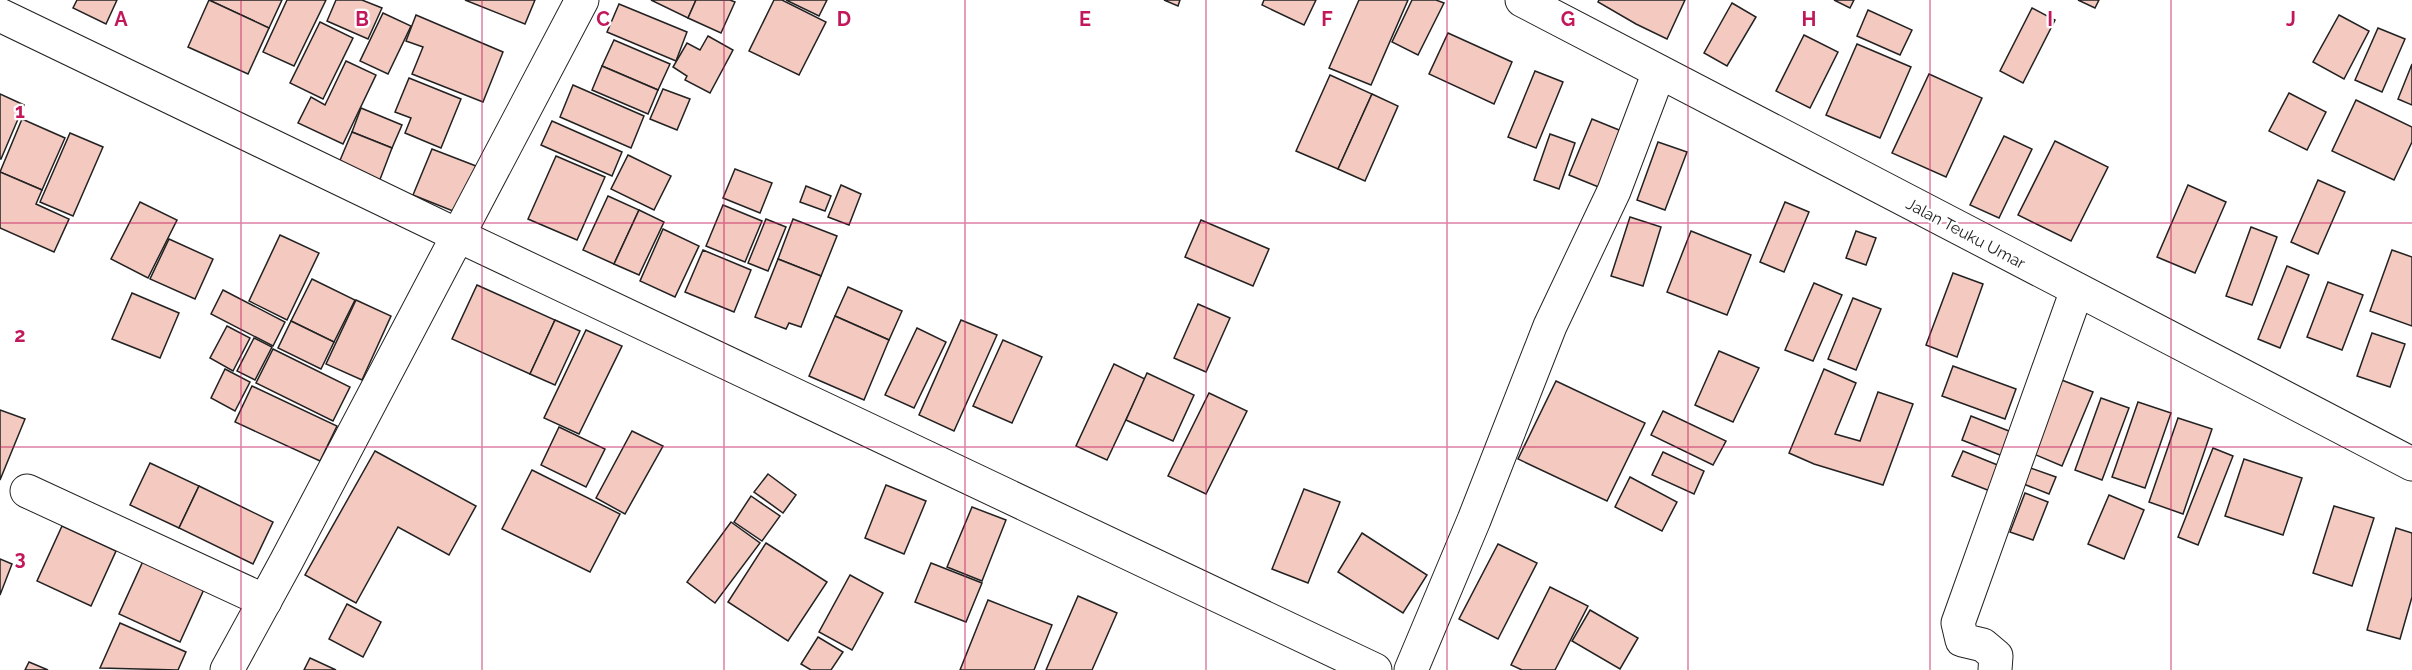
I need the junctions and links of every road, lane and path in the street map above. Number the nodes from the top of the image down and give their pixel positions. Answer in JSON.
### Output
{"nodes":[{"id":1,"x":582,"y":0,"type":"edge"},
{"id":2,"x":1522,"y":0,"type":"edge"},
{"id":3,"x":0,"y":15,"type":"edge"},
{"id":4,"x":1659,"y":72,"type":"junction"},
{"id":5,"x":457,"y":235,"type":"junction"},
{"id":6,"x":2077,"y":290,"type":"junction"},
{"id":7,"x":2412,"y":464,"type":"edge"},
{"id":8,"x":27,"y":491,"type":"dead end"},
{"id":9,"x":265,"y":601,"type":"junction"},
{"id":10,"x":227,"y":670,"type":"edge"},
{"id":11,"x":1375,"y":670,"type":"edge"},
{"id":12,"x":1411,"y":670,"type":"edge"},
{"id":13,"x":1995,"y":670,"type":"edge"}],
"edges":[{"from":1,"to":5,"type":"street"},
{"from":2,"to":4,"type":"street","name":"Jalan Teuku Umar"},
{"from":3,"to":5,"type":"street"},
{"from":4,"to":6,"type":"street","name":"Jalan Teuku Umar"},
{"from":4,"to":12,"type":"street"},
{"from":5,"to":9,"type":"street"},
{"from":5,"to":11,"type":"street"},
{"from":6,"to":7,"type":"street","name":"Jalan Teuku Umar"},
{"from":6,"to":13,"type":"street"},
{"from":8,"to":9,"type":"street"},
{"from":9,"to":10,"type":"street"}]}
